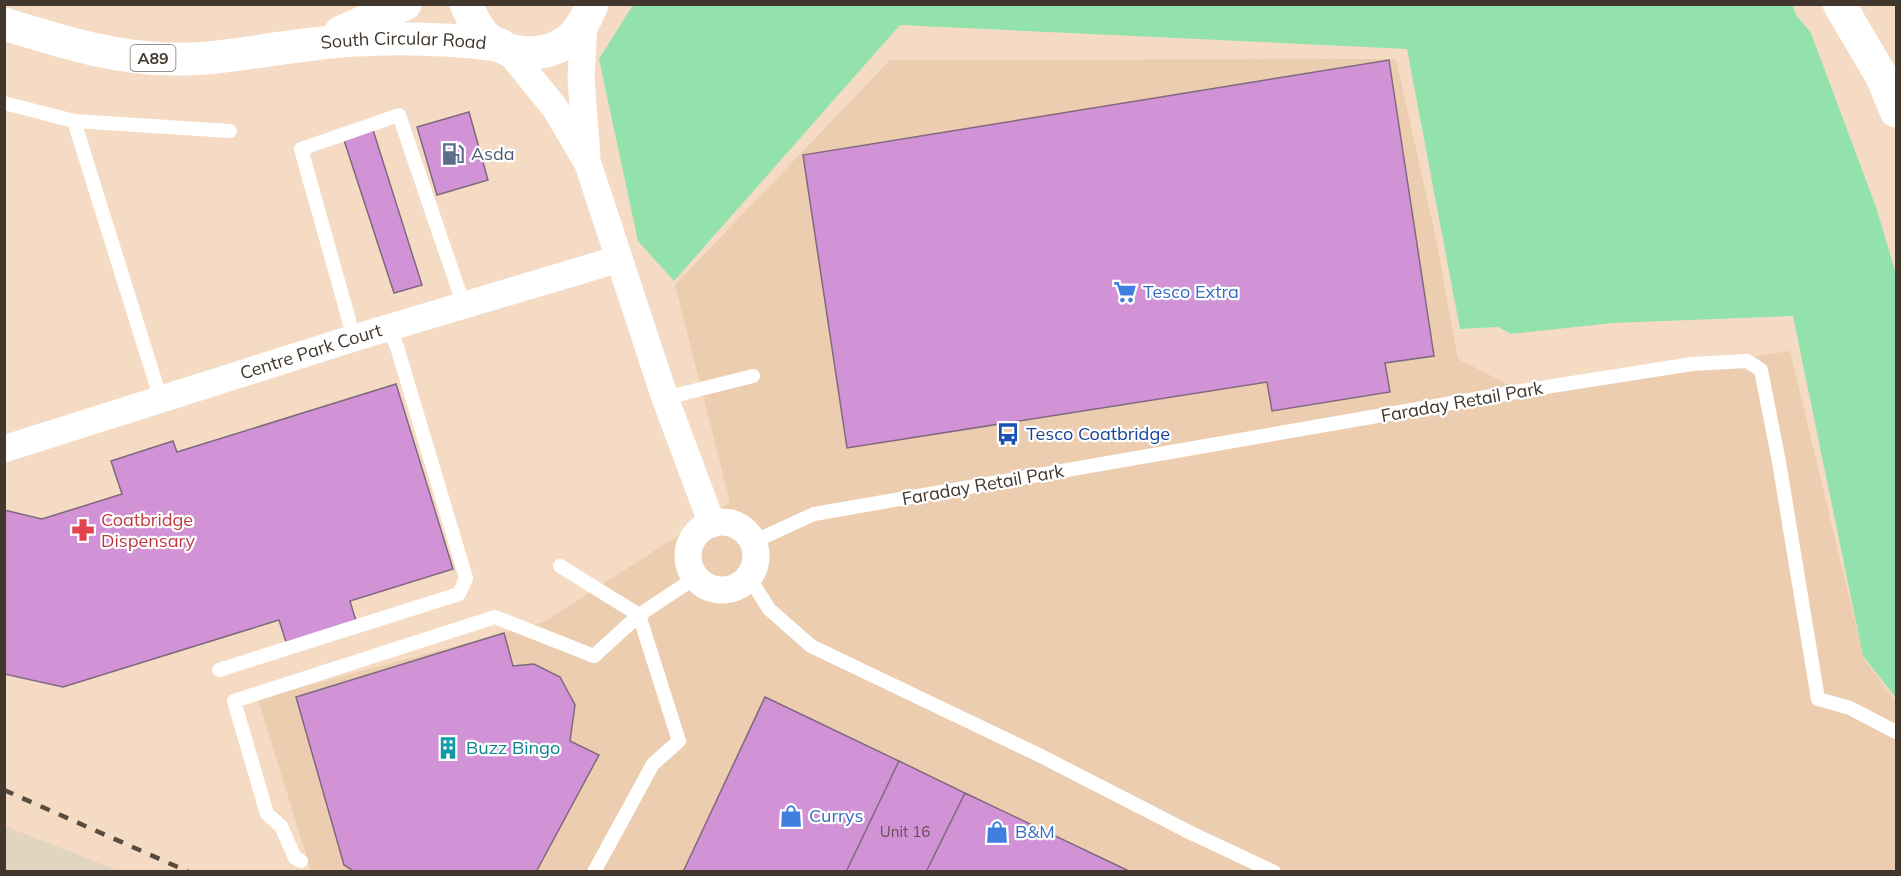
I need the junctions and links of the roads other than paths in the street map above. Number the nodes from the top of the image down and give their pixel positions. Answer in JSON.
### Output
{"nodes":[{"id":1,"x":405,"y":4,"type":"edge"},
{"id":2,"x":466,"y":4,"type":"edge"},
{"id":3,"x":1839,"y":4,"type":"edge"},
{"id":4,"x":590,"y":11,"type":"edge"},
{"id":5,"x":4,"y":24,"type":"edge"},
{"id":6,"x":306,"y":45,"type":"junction"},
{"id":7,"x":504,"y":48,"type":"junction"},
{"id":8,"x":4,"y":103,"type":"edge"},
{"id":9,"x":1896,"y":111,"type":"edge"},
{"id":10,"x":74,"y":121,"type":"junction"},
{"id":11,"x":230,"y":131,"type":"dead end"},
{"id":12,"x":588,"y":164,"type":"junction"},
{"id":13,"x":619,"y":259,"type":"junction"},
{"id":14,"x":464,"y":306,"type":"junction"},
{"id":15,"x":389,"y":328,"type":"junction"},
{"id":16,"x":354,"y":338,"type":"junction"},
{"id":17,"x":753,"y":376,"type":"dead end"},
{"id":18,"x":665,"y":398,"type":"junction"},
{"id":19,"x":161,"y":400,"type":"junction"},
{"id":20,"x":4,"y":449,"type":"edge"},
{"id":21,"x":712,"y":524,"type":"junction"},
{"id":22,"x":753,"y":542,"type":"junction"},
{"id":23,"x":560,"y":566,"type":"dead end"},
{"id":24,"x":749,"y":577,"type":"junction"},
{"id":25,"x":695,"y":578,"type":"junction"},
{"id":26,"x":639,"y":615,"type":"junction"},
{"id":27,"x":219,"y":670,"type":"dead end"},
{"id":28,"x":1896,"y":732,"type":"edge"},
{"id":29,"x":301,"y":861,"type":"dead end"},
{"id":30,"x":594,"y":872,"type":"edge"},
{"id":31,"x":1274,"y":872,"type":"edge"}],
"edges":[{"from":1,"to":6,"type":"main road","name":"South Circular Road","number":"A89"},
{"from":2,"to":7,"type":"main road"},
{"from":3,"to":9,"type":"main road"},
{"from":4,"to":7,"type":"main road","number":"A89"},
{"from":4,"to":12,"type":"street"},
{"from":5,"to":6,"type":"main road","name":"South Circular Road","number":"A89"},
{"from":6,"to":7,"type":"main road","name":"South Circular Road","number":"A89"},
{"from":7,"to":12,"type":"street"},
{"from":8,"to":10,"type":"lane"},
{"from":10,"to":11,"type":"lane"},
{"from":10,"to":19,"type":"lane"},
{"from":12,"to":13,"type":"street"},
{"from":13,"to":14,"type":"street","name":"Centre Park Court"},
{"from":13,"to":18,"type":"street"},
{"from":14,"to":15,"type":"street","name":"Centre Park Court"},
{"from":14,"to":16,"type":"lane"},
{"from":15,"to":16,"type":"street","name":"Centre Park Court"},
{"from":15,"to":27,"type":"lane"},
{"from":16,"to":19,"type":"street","name":"Centre Park Court"},
{"from":17,"to":18,"type":"lane"},
{"from":18,"to":21,"type":"street"},
{"from":19,"to":20,"type":"street","name":"Centre Park Court"},
{"from":21,"to":22,"type":"street"},
{"from":21,"to":25,"type":"street"},
{"from":22,"to":24,"type":"street"},
{"from":22,"to":28,"type":"lane","name":"Faraday Retail Park"},
{"from":23,"to":26,"type":"lane"},
{"from":24,"to":25,"type":"street"},
{"from":24,"to":31,"type":"lane"},
{"from":25,"to":26,"type":"lane"},
{"from":26,"to":29,"type":"lane"},
{"from":26,"to":30,"type":"lane"}]}
